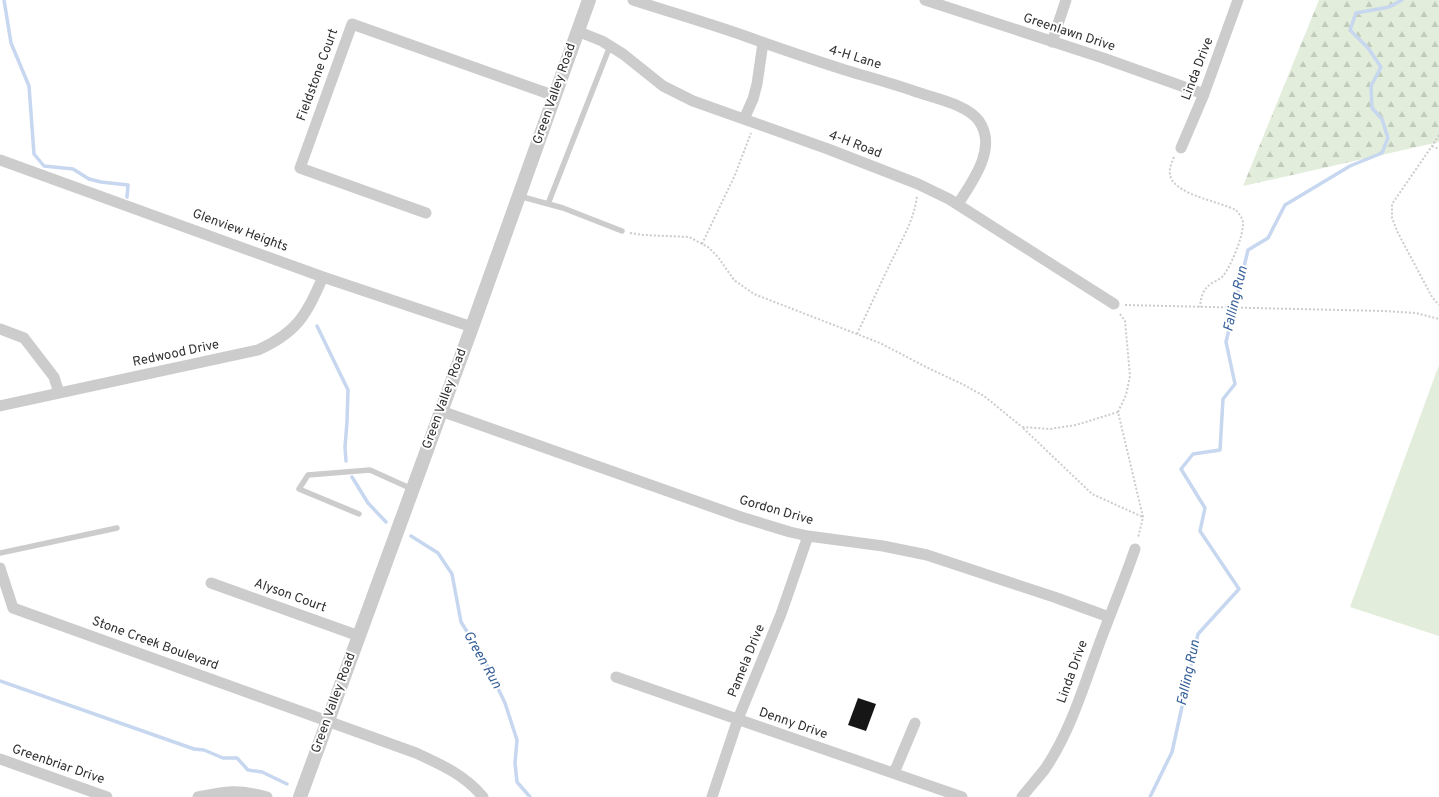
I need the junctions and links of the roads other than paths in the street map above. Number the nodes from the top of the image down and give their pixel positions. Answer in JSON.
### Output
{"nodes":[{"id":1,"x":589,"y":0,"type":"edge"},
{"id":2,"x":633,"y":0,"type":"edge"},
{"id":3,"x":925,"y":0,"type":"edge"},
{"id":4,"x":1066,"y":0,"type":"edge"},
{"id":5,"x":1238,"y":0,"type":"edge"},
{"id":6,"x":577,"y":31,"type":"junction"},
{"id":7,"x":1052,"y":42,"type":"junction"},
{"id":8,"x":763,"y":43,"type":"junction"},
{"id":9,"x":610,"y":46,"type":"junction"},
{"id":10,"x":1204,"y":94,"type":"junction"},
{"id":11,"x":554,"y":96,"type":"junction"},
{"id":12,"x":744,"y":119,"type":"junction"},
{"id":13,"x":1181,"y":148,"type":"road end"},
{"id":14,"x":0,"y":160,"type":"edge"},
{"id":15,"x":519,"y":196,"type":"junction"},
{"id":16,"x":548,"y":204,"type":"junction"},
{"id":17,"x":958,"y":204,"type":"junction"},
{"id":18,"x":426,"y":213,"type":"dead end"},
{"id":19,"x":622,"y":231,"type":"road end"},
{"id":20,"x":323,"y":276,"type":"junction"},
{"id":21,"x":1114,"y":304,"type":"road end"},
{"id":22,"x":472,"y":327,"type":"junction"},
{"id":23,"x":0,"y":329,"type":"edge"},
{"id":24,"x":59,"y":393,"type":"junction"},
{"id":25,"x":0,"y":406,"type":"edge"},
{"id":26,"x":441,"y":411,"type":"junction"},
{"id":27,"x":413,"y":489,"type":"junction"},
{"id":28,"x":359,"y":514,"type":"dead end"},
{"id":29,"x":117,"y":528,"type":"dead end"},
{"id":30,"x":808,"y":536,"type":"junction"},
{"id":31,"x":1135,"y":549,"type":"road end"},
{"id":32,"x":0,"y":553,"type":"edge"},
{"id":33,"x":0,"y":568,"type":"edge"},
{"id":34,"x":210,"y":583,"type":"dead end"},
{"id":35,"x":1109,"y":617,"type":"junction"},
{"id":36,"x":360,"y":636,"type":"junction"},
{"id":37,"x":616,"y":677,"type":"dead end"},
{"id":38,"x":738,"y":719,"type":"junction"},
{"id":39,"x":327,"y":721,"type":"junction"},
{"id":40,"x":915,"y":723,"type":"dead end"},
{"id":41,"x":0,"y":759,"type":"edge"},
{"id":42,"x":894,"y":773,"type":"junction"},
{"id":43,"x":107,"y":797,"type":"edge"},
{"id":44,"x":198,"y":797,"type":"edge"},
{"id":45,"x":267,"y":797,"type":"edge"},
{"id":46,"x":300,"y":797,"type":"edge"},
{"id":47,"x":483,"y":797,"type":"edge"},
{"id":48,"x":712,"y":797,"type":"edge"},
{"id":49,"x":962,"y":797,"type":"edge"},
{"id":50,"x":1022,"y":797,"type":"edge"}],
"edges":[{"from":1,"to":6,"type":"street","name":"Green Valley Road"},
{"from":2,"to":8,"type":"street","name":"4-H Lane"},
{"from":3,"to":7,"type":"street","name":"Greenlawn Drive"},
{"from":4,"to":7,"type":"street"},
{"from":5,"to":10,"type":"street","name":"Linda Drive"},
{"from":6,"to":9,"type":"street","name":"4-H Road"},
{"from":6,"to":11,"type":"street","name":"Green Valley Road"},
{"from":7,"to":10,"type":"street","name":"Greenlawn Drive"},
{"from":8,"to":12,"type":"street"},
{"from":8,"to":17,"type":"street","name":"4-H Lane"},
{"from":9,"to":12,"type":"street","name":"4-H Road"},
{"from":9,"to":16,"type":"lane"},
{"from":10,"to":13,"type":"street","name":"Linda Drive"},
{"from":11,"to":15,"type":"street","name":"Green Valley Road"},
{"from":11,"to":18,"type":"street","name":"Fieldstone Court"},
{"from":12,"to":17,"type":"street","name":"4-H Road"},
{"from":14,"to":20,"type":"street","name":"Glenview Heights"},
{"from":15,"to":16,"type":"lane"},
{"from":15,"to":22,"type":"street","name":"Green Valley Road"},
{"from":16,"to":19,"type":"lane"},
{"from":17,"to":21,"type":"street","name":"4-H Road"},
{"from":20,"to":22,"type":"street","name":"Glenview Heights"},
{"from":20,"to":24,"type":"street","name":"Redwood Drive"},
{"from":22,"to":26,"type":"street","name":"Green Valley Road"},
{"from":23,"to":24,"type":"street"},
{"from":24,"to":25,"type":"street","name":"Redwood Drive"},
{"from":26,"to":27,"type":"street","name":"Green Valley Road"},
{"from":26,"to":30,"type":"street","name":"Gordon Drive"},
{"from":27,"to":28,"type":"lane"},
{"from":27,"to":36,"type":"street","name":"Green Valley Road"},
{"from":29,"to":32,"type":"lane"},
{"from":30,"to":35,"type":"street","name":"Gordon Drive"},
{"from":30,"to":38,"type":"street","name":"Pamela Drive"},
{"from":31,"to":35,"type":"street","name":"Linda Drive"},
{"from":33,"to":39,"type":"street","name":"Stone Creek Boulevard"},
{"from":34,"to":36,"type":"street","name":"Alyson Court"},
{"from":35,"to":50,"type":"street","name":"Linda Drive"},
{"from":36,"to":39,"type":"street","name":"Green Valley Road"},
{"from":37,"to":38,"type":"street","name":"Denny Drive"},
{"from":38,"to":42,"type":"street","name":"Denny Drive"},
{"from":38,"to":48,"type":"street","name":"Pamela Drive"},
{"from":39,"to":46,"type":"street","name":"Green Valley Road"},
{"from":39,"to":47,"type":"street"},
{"from":40,"to":42,"type":"street"},
{"from":41,"to":43,"type":"street","name":"Greenbriar Drive"},
{"from":42,"to":49,"type":"street","name":"Denny Drive"},
{"from":44,"to":45,"type":"street"}]}
